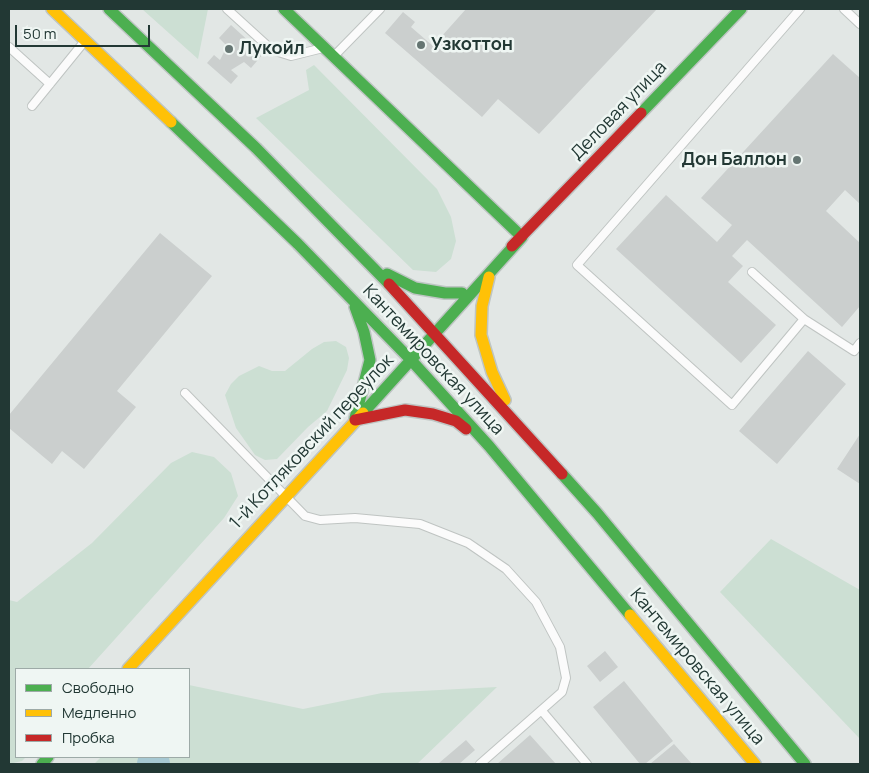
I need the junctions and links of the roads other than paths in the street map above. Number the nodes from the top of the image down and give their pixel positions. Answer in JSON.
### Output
{"nodes":[{"id":1,"x":52,"y":9,"type":"edge"},
{"id":2,"x":108,"y":9,"type":"edge"},
{"id":3,"x":227,"y":9,"type":"edge"},
{"id":4,"x":284,"y":9,"type":"edge"},
{"id":5,"x":380,"y":9,"type":"edge"},
{"id":6,"x":741,"y":9,"type":"edge"},
{"id":7,"x":800,"y":9,"type":"edge"},
{"id":8,"x":844,"y":9,"type":"edge"},
{"id":9,"x":860,"y":24,"type":"edge"},
{"id":10,"x":86,"y":40,"type":"junction"},
{"id":11,"x":9,"y":47,"type":"edge"},
{"id":12,"x":323,"y":48,"type":"junction"},
{"id":13,"x":332,"y":58,"type":"junction"},
{"id":14,"x":50,"y":84,"type":"junction"},
{"id":15,"x":32,"y":106,"type":"dead end"},
{"id":16,"x":522,"y":237,"type":"junction"},
{"id":17,"x":374,"y":267,"type":"junction"},
{"id":18,"x":752,"y":272,"type":"dead end"},
{"id":19,"x":489,"y":276,"type":"junction"},
{"id":20,"x":462,"y":293,"type":"junction"},
{"id":21,"x":351,"y":296,"type":"junction"},
{"id":22,"x":804,"y":319,"type":"junction"},
{"id":23,"x":439,"y":330,"type":"junction"},
{"id":24,"x":860,"y":343,"type":"edge"},
{"id":25,"x":411,"y":360,"type":"junction"},
{"id":26,"x":185,"y":393,"type":"dead end"},
{"id":27,"x":355,"y":420,"type":"junction"},
{"id":28,"x":516,"y":423,"type":"junction"},
{"id":29,"x":489,"y":446,"type":"junction"},
{"id":30,"x":285,"y":497,"type":"junction"},
{"id":31,"x":129,"y":668,"type":"edge"},
{"id":32,"x":542,"y":711,"type":"junction"},
{"id":33,"x":480,"y":764,"type":"edge"},
{"id":34,"x":587,"y":764,"type":"edge"},
{"id":35,"x":755,"y":764,"type":"edge"},
{"id":36,"x":804,"y":764,"type":"edge"}],
"edges":[{"from":1,"to":10,"type":"main road","name":"Кантемировская улица"},
{"from":2,"to":17,"type":"main road","name":"Кантемировская улица"},
{"from":3,"to":12,"type":"lane"},
{"from":4,"to":12,"type":"main road"},
{"from":5,"to":13,"type":"lane"},
{"from":6,"to":16,"type":"main road","name":"Деловая улица"},
{"from":7,"to":22,"type":"lane"},
{"from":8,"to":9,"type":"lane"},
{"from":10,"to":14,"type":"lane"},
{"from":10,"to":21,"type":"main road","name":"Кантемировская улица"},
{"from":11,"to":14,"type":"lane"},
{"from":12,"to":13,"type":"main road"},
{"from":13,"to":16,"type":"main road"},
{"from":14,"to":15,"type":"lane"},
{"from":16,"to":19,"type":"main road","name":"1-й Котляковский переулок"},
{"from":16,"to":20,"type":"main road"},
{"from":17,"to":20,"type":"main road"},
{"from":17,"to":23,"type":"main road","name":"Кантемировская улица"},
{"from":18,"to":22,"type":"lane"},
{"from":19,"to":23,"type":"main road","name":"1-й Котляковский переулок"},
{"from":19,"to":28,"type":"main road"},
{"from":20,"to":23,"type":"main road"},
{"from":21,"to":25,"type":"main road","name":"Кантемировская улица"},
{"from":21,"to":27,"type":"main road"},
{"from":22,"to":24,"type":"lane"},
{"from":23,"to":25,"type":"main road","name":"1-й Котляковский переулок"},
{"from":23,"to":28,"type":"main road","name":"Кантемировская улица"},
{"from":25,"to":27,"type":"main road","name":"1-й Котляковский переулок"},
{"from":25,"to":29,"type":"main road","name":"Кантемировская улица"},
{"from":26,"to":30,"type":"lane"},
{"from":27,"to":29,"type":"main road"},
{"from":27,"to":30,"type":"main road","name":"1-й Котляковский переулок"},
{"from":28,"to":36,"type":"main road","name":"Кантемировская улица"},
{"from":29,"to":35,"type":"main road","name":"Кантемировская улица"},
{"from":30,"to":31,"type":"main road","name":"1-й Котляковский переулок"},
{"from":30,"to":32,"type":"lane"},
{"from":32,"to":33,"type":"lane"},
{"from":32,"to":34,"type":"lane"}]}
